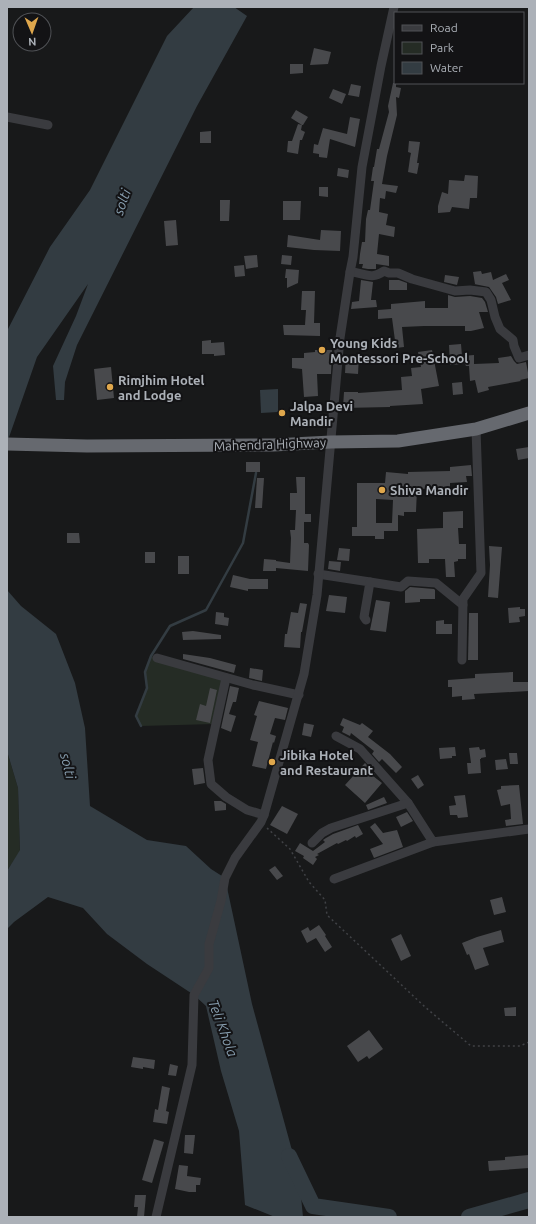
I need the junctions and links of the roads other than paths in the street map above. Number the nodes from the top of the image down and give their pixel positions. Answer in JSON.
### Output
{"nodes":[{"id":1,"x":394,"y":7,"type":"edge"},
{"id":2,"x":7,"y":117,"type":"edge"},
{"id":3,"x":48,"y":125,"type":"dead end"},
{"id":4,"x":350,"y":272,"type":"junction"},
{"id":5,"x":529,"y":355,"type":"edge"},
{"id":6,"x":529,"y":413,"type":"edge"},
{"id":7,"x":476,"y":429,"type":"junction"},
{"id":8,"x":331,"y":442,"type":"junction"},
{"id":9,"x":7,"y":444,"type":"edge"},
{"id":10,"x":318,"y":574,"type":"junction"},
{"id":11,"x":370,"y":582,"type":"junction"},
{"id":12,"x":463,"y":605,"type":"junction"},
{"id":13,"x":366,"y":620,"type":"dead end"},
{"id":14,"x":157,"y":658,"type":"dead end"},
{"id":15,"x":462,"y":660,"type":"dead end"},
{"id":16,"x":226,"y":678,"type":"junction"},
{"id":17,"x":298,"y":695,"type":"junction"},
{"id":18,"x":336,"y":736,"type":"dead end"},
{"id":19,"x":408,"y":803,"type":"junction"},
{"id":20,"x":262,"y":818,"type":"junction"},
{"id":21,"x":529,"y":829,"type":"edge"},
{"id":22,"x":434,"y":842,"type":"junction"},
{"id":23,"x":312,"y":843,"type":"dead end"},
{"id":24,"x":334,"y":879,"type":"dead end"},
{"id":25,"x":156,"y":1217,"type":"edge"}],
"edges":[{"from":1,"to":4,"type":"street"},
{"from":2,"to":3,"type":"street"},
{"from":4,"to":5,"type":"street"},
{"from":4,"to":8,"type":"street"},
{"from":6,"to":7,"type":"highway","name":"Mahendra Highway"},
{"from":7,"to":8,"type":"highway","name":"Mahendra Highway"},
{"from":7,"to":12,"type":"street"},
{"from":8,"to":9,"type":"highway","name":"Mahendra Highway"},
{"from":8,"to":10,"type":"street"},
{"from":10,"to":11,"type":"street"},
{"from":10,"to":17,"type":"street"},
{"from":11,"to":12,"type":"street"},
{"from":11,"to":13,"type":"street"},
{"from":12,"to":15,"type":"street"},
{"from":14,"to":16,"type":"street"},
{"from":16,"to":17,"type":"street"},
{"from":16,"to":20,"type":"street"},
{"from":17,"to":20,"type":"street"},
{"from":18,"to":19,"type":"street"},
{"from":19,"to":22,"type":"street"},
{"from":19,"to":23,"type":"street"},
{"from":20,"to":25,"type":"street"},
{"from":21,"to":22,"type":"street"},
{"from":22,"to":24,"type":"street"}]}
